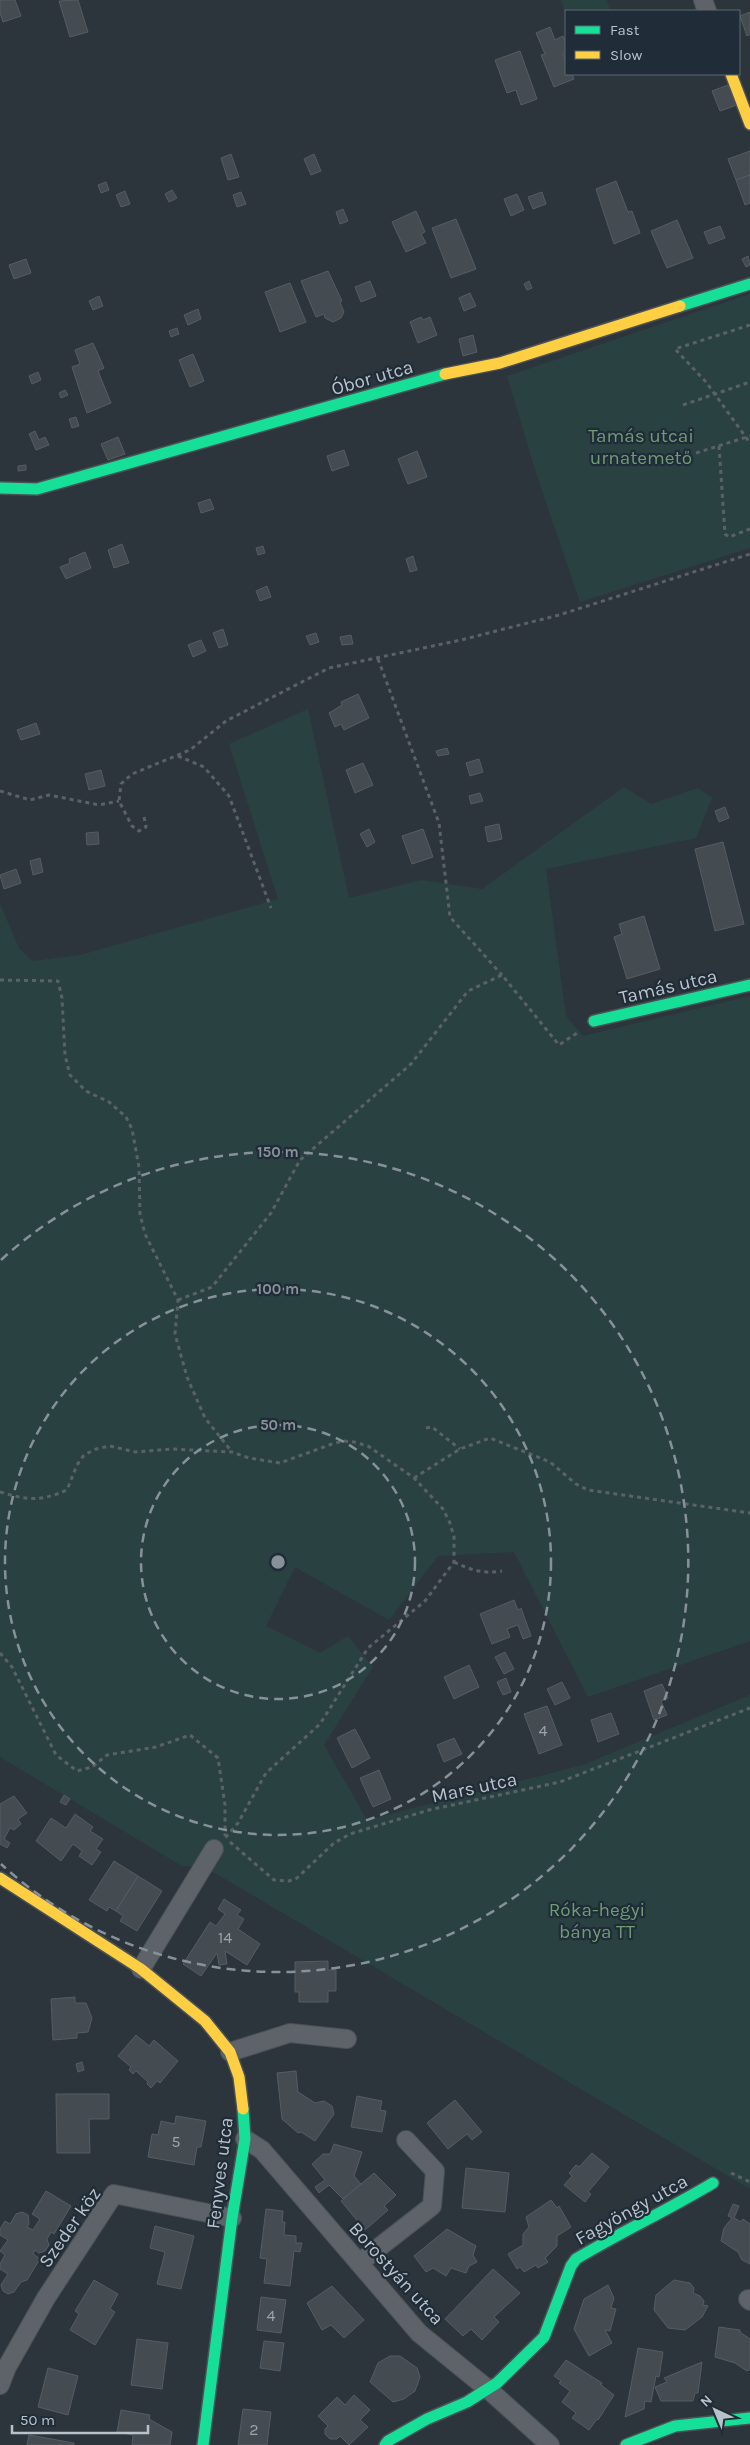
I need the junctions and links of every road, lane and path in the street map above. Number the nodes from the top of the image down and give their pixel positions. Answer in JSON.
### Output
{"nodes":[{"id":1,"x":731,"y":75,"type":"edge"},
{"id":2,"x":750,"y":124,"type":"edge"},
{"id":3,"x":750,"y":284,"type":"edge"},
{"id":4,"x":750,"y":325,"type":"edge"},
{"id":5,"x":750,"y":382,"type":"edge"},
{"id":6,"x":714,"y":394,"type":"junction"},
{"id":7,"x":683,"y":404,"type":"dead end"},
{"id":8,"x":750,"y":436,"type":"edge"},
{"id":9,"x":745,"y":438,"type":"junction"},
{"id":10,"x":750,"y":443,"type":"edge"},
{"id":11,"x":719,"y":446,"type":"junction"},
{"id":12,"x":696,"y":453,"type":"dead end"},
{"id":13,"x":0,"y":488,"type":"edge"},
{"id":14,"x":750,"y":529,"type":"edge"},
{"id":15,"x":750,"y":554,"type":"edge"},
{"id":16,"x":378,"y":659,"type":"junction"},
{"id":17,"x":176,"y":756,"type":"junction"},
{"id":18,"x":0,"y":791,"type":"edge"},
{"id":19,"x":119,"y":801,"type":"junction"},
{"id":20,"x":144,"y":816,"type":"dead end"},
{"id":21,"x":271,"y":908,"type":"dead end"},
{"id":22,"x":502,"y":975,"type":"junction"},
{"id":23,"x":0,"y":980,"type":"edge"},
{"id":24,"x":750,"y":985,"type":"edge"},
{"id":25,"x":594,"y":1021,"type":"joint"},
{"id":26,"x":178,"y":1300,"type":"junction"},
{"id":27,"x":426,"y":1428,"type":"dead end"},
{"id":28,"x":460,"y":1449,"type":"junction"},
{"id":29,"x":232,"y":1452,"type":"junction"},
{"id":30,"x":414,"y":1478,"type":"junction"},
{"id":31,"x":0,"y":1492,"type":"edge"},
{"id":32,"x":750,"y":1513,"type":"edge"},
{"id":33,"x":454,"y":1562,"type":"junction"},
{"id":34,"x":502,"y":1571,"type":"dead end"},
{"id":35,"x":0,"y":1653,"type":"edge"},
{"id":36,"x":750,"y":1708,"type":"edge"},
{"id":37,"x":220,"y":1844,"type":"junction"},
{"id":38,"x":0,"y":1878,"type":"edge"},
{"id":39,"x":141,"y":1969,"type":"junction"},
{"id":40,"x":347,"y":2039,"type":"dead end"},
{"id":41,"x":230,"y":2052,"type":"junction"},
{"id":42,"x":245,"y":2139,"type":"junction"},
{"id":43,"x":406,"y":2140,"type":"dead end"},
{"id":44,"x":712,"y":2183,"type":"dead end"},
{"id":45,"x":232,"y":2218,"type":"junction"},
{"id":46,"x":359,"y":2263,"type":"junction"},
{"id":47,"x":0,"y":2385,"type":"edge"},
{"id":48,"x":489,"y":2390,"type":"junction"},
{"id":49,"x":750,"y":2418,"type":"edge"},
{"id":50,"x":203,"y":2442,"type":"edge"},
{"id":51,"x":385,"y":2445,"type":"edge"},
{"id":52,"x":550,"y":2445,"type":"edge"},
{"id":53,"x":626,"y":2445,"type":"edge"}],
"edges":[{"from":1,"to":2,"type":"street"},
{"from":3,"to":13,"type":"street","name":"Óbor utca"},
{"from":4,"to":6,"type":"path"},
{"from":5,"to":6,"type":"path"},
{"from":6,"to":7,"type":"path"},
{"from":6,"to":9,"type":"path"},
{"from":8,"to":9,"type":"path"},
{"from":9,"to":10,"type":"path"},
{"from":9,"to":11,"type":"path"},
{"from":11,"to":12,"type":"path"},
{"from":11,"to":14,"type":"path"},
{"from":15,"to":16,"type":"path"},
{"from":16,"to":17,"type":"path"},
{"from":16,"to":22,"type":"path"},
{"from":17,"to":19,"type":"path"},
{"from":17,"to":21,"type":"path"},
{"from":18,"to":19,"type":"path"},
{"from":19,"to":20,"type":"path"},
{"from":22,"to":25,"type":"path"},
{"from":22,"to":26,"type":"path"},
{"from":23,"to":26,"type":"path"},
{"from":24,"to":25,"type":"street","name":"Tamás utca"},
{"from":26,"to":29,"type":"path"},
{"from":27,"to":28,"type":"path"},
{"from":28,"to":30,"type":"path"},
{"from":28,"to":32,"type":"path"},
{"from":29,"to":30,"type":"path"},
{"from":29,"to":31,"type":"path"},
{"from":30,"to":33,"type":"path"},
{"from":33,"to":34,"type":"path"},
{"from":33,"to":37,"type":"path"},
{"from":35,"to":37,"type":"path"},
{"from":36,"to":37,"type":"path","name":"Mars utca"},
{"from":37,"to":39,"type":"street"},
{"from":38,"to":39,"type":"street","name":"Fenyves utca"},
{"from":39,"to":41,"type":"street","name":"Fenyves utca"},
{"from":40,"to":41,"type":"street"},
{"from":41,"to":42,"type":"street","name":"Fenyves utca"},
{"from":42,"to":45,"type":"street","name":"Fenyves utca"},
{"from":42,"to":46,"type":"street","name":"Borostyán utca"},
{"from":43,"to":46,"type":"street"},
{"from":44,"to":48,"type":"street","name":"Fagyöngy utca"},
{"from":45,"to":47,"type":"street","name":"Szeder köz"},
{"from":45,"to":50,"type":"street","name":"Fenyves utca"},
{"from":46,"to":48,"type":"street","name":"Borostyán utca"},
{"from":48,"to":51,"type":"street","name":"Fagyöngy utca"},
{"from":48,"to":52,"type":"street","name":"Borostyán utca"},
{"from":49,"to":53,"type":"street"}]}
